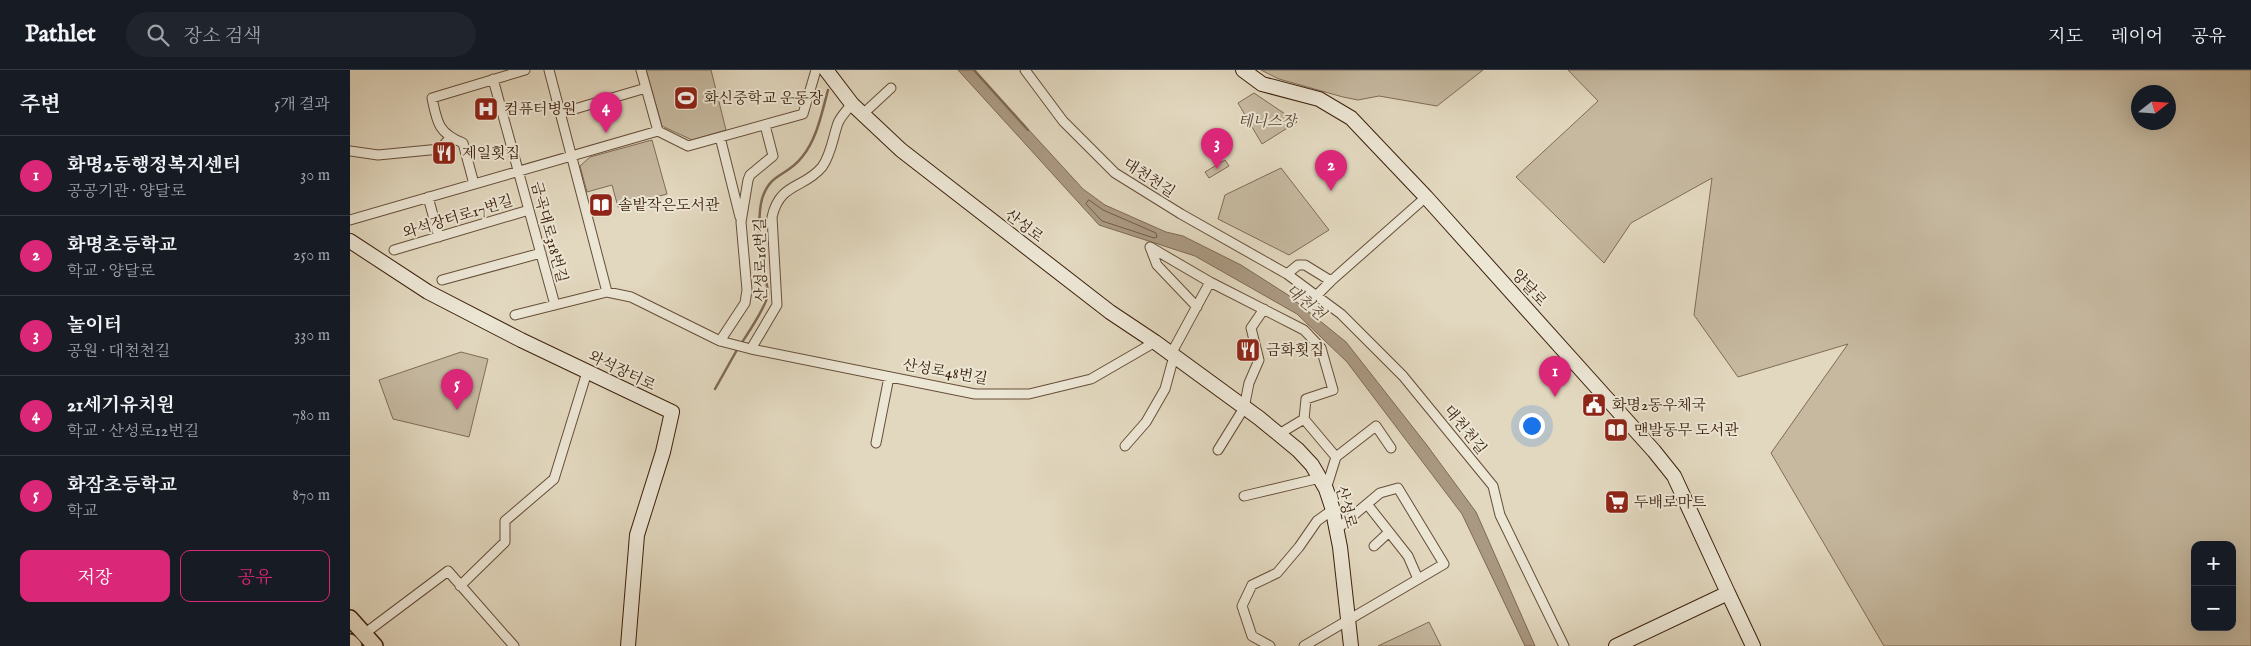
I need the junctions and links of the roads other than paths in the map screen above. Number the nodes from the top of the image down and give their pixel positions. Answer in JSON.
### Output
{"nodes":[{"id":1,"x":525,"y":70,"type":"edge"},
{"id":2,"x":548,"y":70,"type":"edge"},
{"id":3,"x":641,"y":70,"type":"edge"},
{"id":4,"x":816,"y":70,"type":"edge"},
{"id":5,"x":826,"y":70,"type":"edge"},
{"id":6,"x":1025,"y":70,"type":"edge"},
{"id":7,"x":1243,"y":70,"type":"edge"},
{"id":8,"x":494,"y":79,"type":"junction"},
{"id":9,"x":646,"y":88,"type":"junction"},
{"id":10,"x":891,"y":88,"type":"dead end"},
{"id":11,"x":852,"y":104,"type":"junction"},
{"id":12,"x":561,"y":113,"type":"junction"},
{"id":13,"x":864,"y":113,"type":"junction"},
{"id":14,"x":766,"y":125,"type":"junction"},
{"id":15,"x":658,"y":131,"type":"junction"},
{"id":16,"x":720,"y":137,"type":"junction"},
{"id":17,"x":450,"y":138,"type":"junction"},
{"id":18,"x":350,"y":151,"type":"edge"},
{"id":19,"x":572,"y":156,"type":"junction"},
{"id":20,"x":519,"y":171,"type":"junction"},
{"id":21,"x":474,"y":184,"type":"junction"},
{"id":22,"x":428,"y":197,"type":"junction"},
{"id":23,"x":1426,"y":197,"type":"junction"},
{"id":24,"x":529,"y":210,"type":"junction"},
{"id":25,"x":350,"y":220,"type":"edge"},
{"id":26,"x":741,"y":222,"type":"junction"},
{"id":27,"x":439,"y":237,"type":"junction"},
{"id":28,"x":350,"y":240,"type":"edge"},
{"id":29,"x":394,"y":250,"type":"dead end"},
{"id":30,"x":541,"y":253,"type":"junction"},
{"id":31,"x":1287,"y":274,"type":"junction"},
{"id":32,"x":442,"y":280,"type":"dead end"},
{"id":33,"x":1331,"y":281,"type":"junction"},
{"id":34,"x":1210,"y":282,"type":"junction"},
{"id":35,"x":607,"y":292,"type":"junction"},
{"id":36,"x":1317,"y":295,"type":"junction"},
{"id":37,"x":554,"y":305,"type":"junction"},
{"id":38,"x":1197,"y":307,"type":"junction"},
{"id":39,"x":1264,"y":309,"type":"junction"},
{"id":40,"x":515,"y":316,"type":"dead end"},
{"id":41,"x":720,"y":341,"type":"junction"},
{"id":42,"x":1155,"y":342,"type":"junction"},
{"id":43,"x":751,"y":349,"type":"junction"},
{"id":44,"x":1172,"y":355,"type":"junction"},
{"id":45,"x":587,"y":372,"type":"junction"},
{"id":46,"x":889,"y":376,"type":"junction"},
{"id":47,"x":1244,"y":408,"type":"junction"},
{"id":48,"x":1304,"y":419,"type":"junction"},
{"id":49,"x":1279,"y":434,"type":"junction"},
{"id":50,"x":876,"y":442,"type":"dead end"},
{"id":51,"x":1125,"y":446,"type":"dead end"},
{"id":52,"x":1391,"y":448,"type":"dead end"},
{"id":53,"x":1218,"y":450,"type":"dead end"},
{"id":54,"x":1336,"y":457,"type":"junction"},
{"id":55,"x":1323,"y":484,"type":"junction"},
{"id":56,"x":1244,"y":496,"type":"dead end"},
{"id":57,"x":1367,"y":504,"type":"junction"},
{"id":58,"x":1332,"y":510,"type":"junction"},
{"id":59,"x":1336,"y":530,"type":"junction"},
{"id":60,"x":1389,"y":532,"type":"junction"},
{"id":61,"x":1374,"y":546,"type":"dead end"},
{"id":62,"x":1418,"y":579,"type":"junction"},
{"id":63,"x":460,"y":586,"type":"junction"},
{"id":64,"x":1728,"y":594,"type":"junction"},
{"id":65,"x":350,"y":618,"type":"edge"},
{"id":66,"x":1348,"y":620,"type":"junction"},
{"id":67,"x":364,"y":634,"type":"junction"},
{"id":68,"x":350,"y":642,"type":"edge"},
{"id":69,"x":354,"y":646,"type":"edge"},
{"id":70,"x":375,"y":646,"type":"edge"},
{"id":71,"x":514,"y":646,"type":"edge"},
{"id":72,"x":628,"y":646,"type":"edge"},
{"id":73,"x":1270,"y":646,"type":"edge"},
{"id":74,"x":1304,"y":646,"type":"edge"},
{"id":75,"x":1351,"y":646,"type":"edge"},
{"id":76,"x":1564,"y":646,"type":"edge"},
{"id":77,"x":1616,"y":646,"type":"edge"},
{"id":78,"x":1753,"y":646,"type":"edge"}],
"edges":[{"from":1,"to":8,"type":"street"},
{"from":2,"to":12,"type":"street"},
{"from":3,"to":9,"type":"street"},
{"from":4,"to":14,"type":"street"},
{"from":5,"to":11,"type":"main road","name":"산성로"},
{"from":6,"to":31,"type":"street","name":"대천천길"},
{"from":7,"to":23,"type":"main road","name":"양달로"},
{"from":8,"to":17,"type":"street"},
{"from":8,"to":20,"type":"street","name":"금곡대로318번길"},
{"from":9,"to":12,"type":"street"},
{"from":9,"to":15,"type":"street"},
{"from":10,"to":13,"type":"street"},
{"from":11,"to":13,"type":"main road","name":"산성로"},
{"from":11,"to":43,"type":"street","name":"산성로16번길"},
{"from":12,"to":19,"type":"street"},
{"from":13,"to":42,"type":"main road","name":"산성로"},
{"from":14,"to":16,"type":"street"},
{"from":14,"to":26,"type":"street"},
{"from":15,"to":16,"type":"street"},
{"from":15,"to":19,"type":"street"},
{"from":16,"to":26,"type":"street"},
{"from":17,"to":18,"type":"street"},
{"from":17,"to":21,"type":"street"},
{"from":19,"to":20,"type":"street"},
{"from":19,"to":35,"type":"street"},
{"from":20,"to":21,"type":"street"},
{"from":20,"to":24,"type":"street","name":"금곡대로318번길"},
{"from":21,"to":22,"type":"street"},
{"from":22,"to":25,"type":"street"},
{"from":22,"to":27,"type":"street"},
{"from":23,"to":33,"type":"street"},
{"from":23,"to":64,"type":"main road","name":"양달로"},
{"from":24,"to":27,"type":"street","name":"와석장터로17번길"},
{"from":24,"to":30,"type":"street","name":"금곡대로318번길"},
{"from":26,"to":41,"type":"street"},
{"from":27,"to":29,"type":"street","name":"와석장터로17번길"},
{"from":28,"to":45,"type":"main road","name":"와석장터로"},
{"from":30,"to":32,"type":"street"},
{"from":30,"to":37,"type":"street","name":"금곡대로318번길"},
{"from":31,"to":33,"type":"street"},
{"from":31,"to":36,"type":"street","name":"대천천길"},
{"from":33,"to":36,"type":"street"},
{"from":34,"to":38,"type":"street"},
{"from":34,"to":38,"type":"street"},
{"from":34,"to":39,"type":"street"},
{"from":35,"to":37,"type":"street"},
{"from":35,"to":41,"type":"street","name":"산성로48번길"},
{"from":36,"to":76,"type":"street","name":"대천천길"},
{"from":37,"to":40,"type":"street"},
{"from":38,"to":44,"type":"street"},
{"from":39,"to":47,"type":"street"},
{"from":39,"to":48,"type":"street"},
{"from":41,"to":43,"type":"street","name":"산성로48번길"},
{"from":42,"to":44,"type":"main road","name":"산성로"},
{"from":42,"to":46,"type":"street","name":"산성로48번길"},
{"from":43,"to":46,"type":"street","name":"산성로48번길"},
{"from":44,"to":47,"type":"main road","name":"산성로"},
{"from":44,"to":51,"type":"street"},
{"from":45,"to":63,"type":"street"},
{"from":45,"to":72,"type":"main road","name":"와석장터로"},
{"from":46,"to":50,"type":"street"},
{"from":47,"to":49,"type":"main road","name":"산성로"},
{"from":47,"to":53,"type":"street"},
{"from":48,"to":49,"type":"street"},
{"from":48,"to":54,"type":"street"},
{"from":49,"to":55,"type":"main road","name":"산성로"},
{"from":52,"to":54,"type":"street"},
{"from":54,"to":55,"type":"street"},
{"from":55,"to":56,"type":"street"},
{"from":55,"to":58,"type":"main road","name":"산성로"},
{"from":57,"to":59,"type":"street"},
{"from":57,"to":60,"type":"street"},
{"from":57,"to":62,"type":"street"},
{"from":58,"to":59,"type":"main road","name":"산성로"},
{"from":58,"to":73,"type":"street"},
{"from":59,"to":66,"type":"main road","name":"산성로"},
{"from":60,"to":61,"type":"street"},
{"from":60,"to":62,"type":"street"},
{"from":62,"to":66,"type":"street"},
{"from":63,"to":67,"type":"street"},
{"from":63,"to":71,"type":"street"},
{"from":64,"to":77,"type":"main road"},
{"from":64,"to":78,"type":"main road","name":"양달로"},
{"from":65,"to":67,"type":"main road"},
{"from":66,"to":74,"type":"street"},
{"from":66,"to":75,"type":"main road","name":"산성로"},
{"from":67,"to":70,"type":"main road"},
{"from":68,"to":69,"type":"main road"}]}
